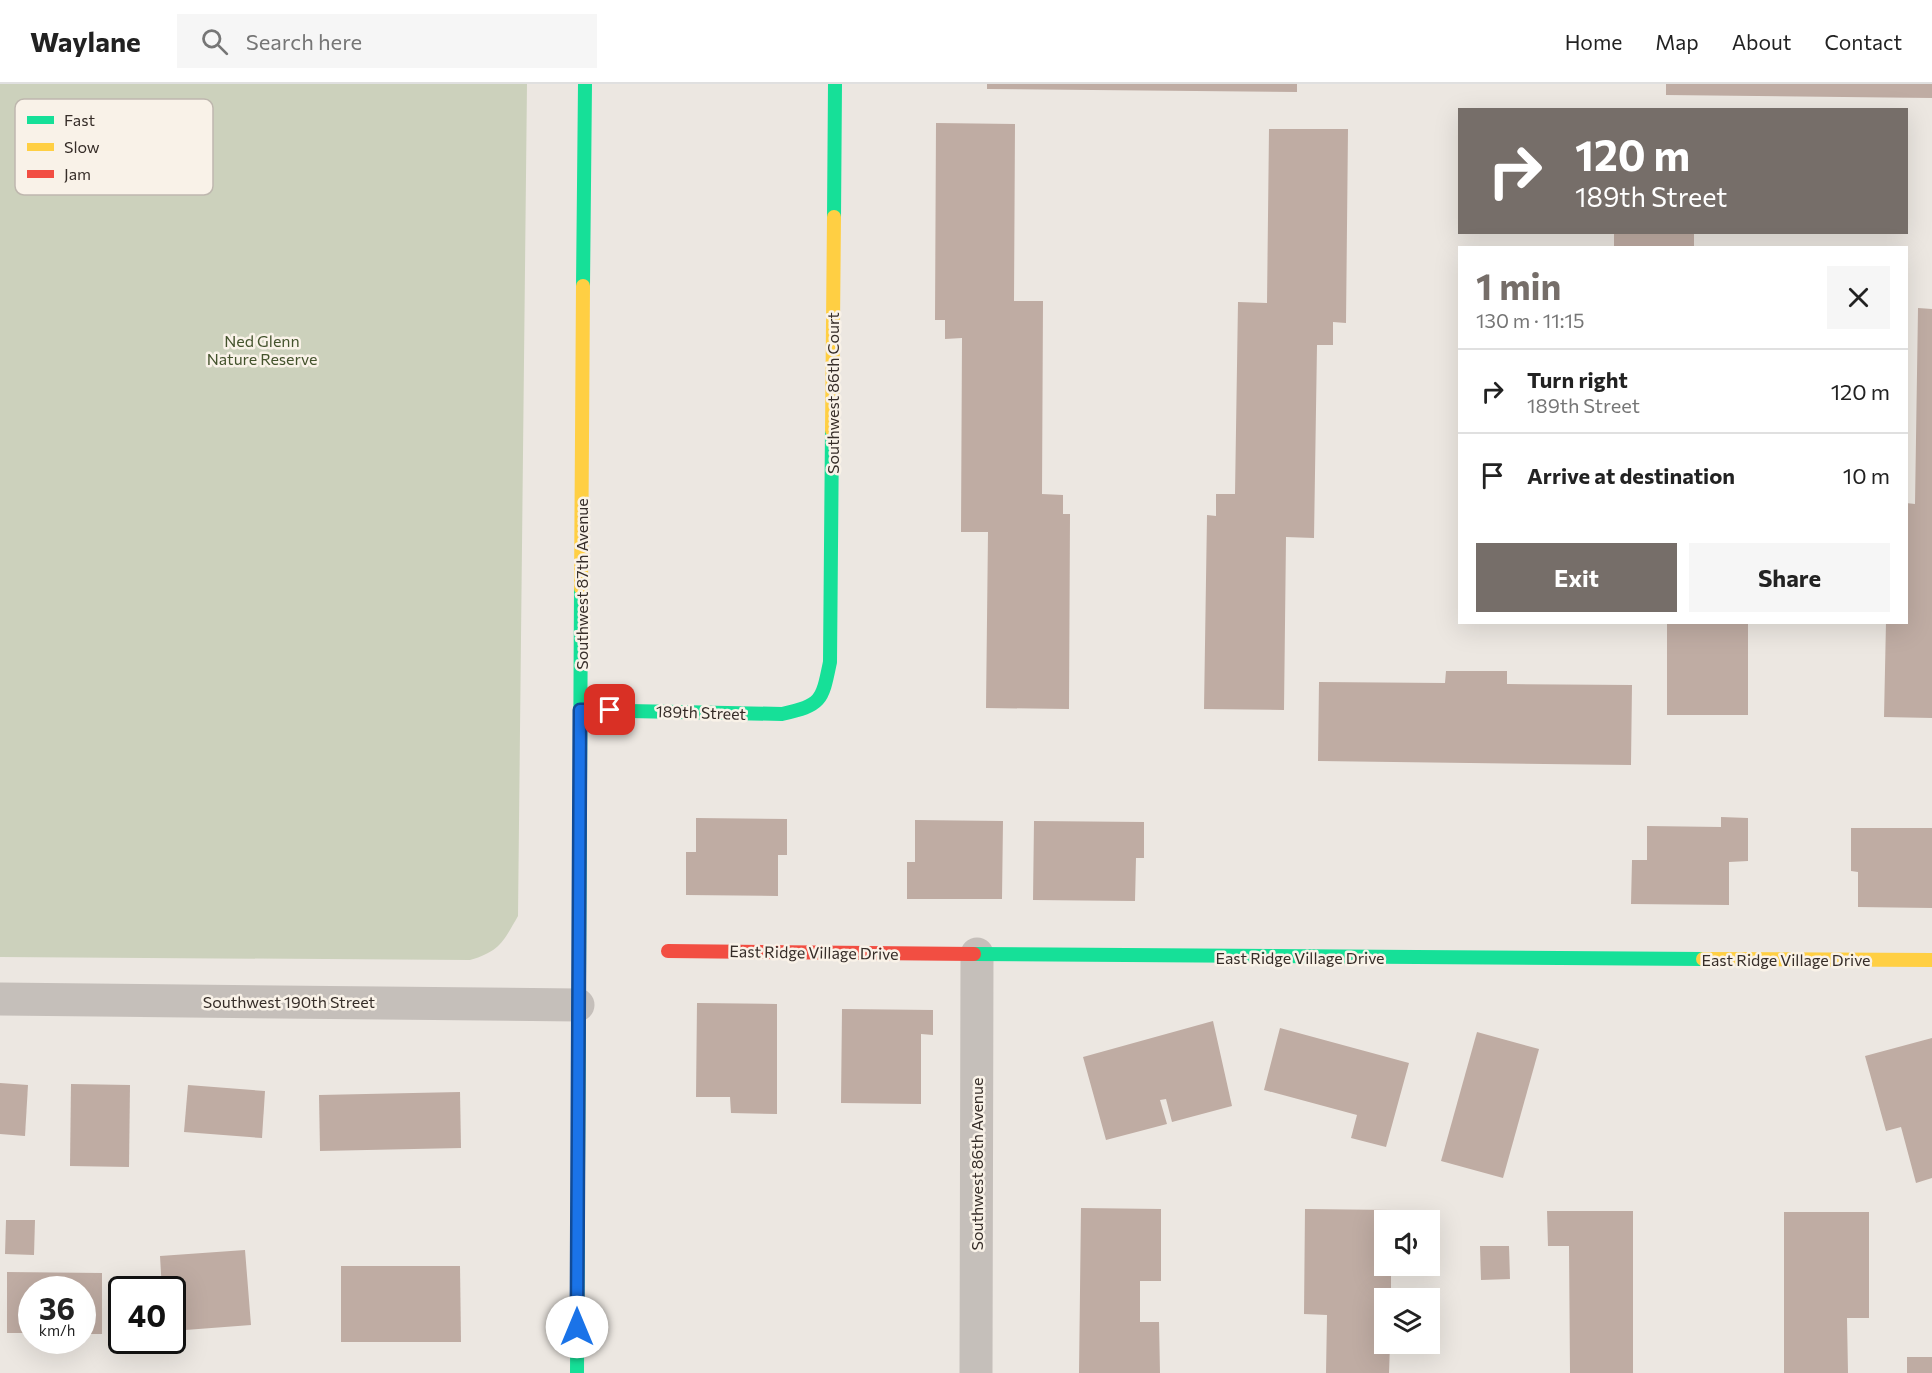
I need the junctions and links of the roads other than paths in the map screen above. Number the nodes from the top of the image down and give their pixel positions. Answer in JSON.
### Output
{"nodes":[{"id":1,"x":585,"y":84,"type":"edge"},
{"id":2,"x":835,"y":84,"type":"edge"},
{"id":3,"x":818,"y":700,"type":"joint"},
{"id":4,"x":580,"y":710,"type":"junction"},
{"id":5,"x":668,"y":951,"type":"dead end"},
{"id":6,"x":977,"y":954,"type":"junction"},
{"id":7,"x":1932,"y":960,"type":"edge"},
{"id":8,"x":0,"y":999,"type":"edge"},
{"id":9,"x":578,"y":1005,"type":"junction"},
{"id":10,"x":577,"y":1373,"type":"edge"},
{"id":11,"x":976,"y":1373,"type":"edge"}],
"edges":[{"from":1,"to":4,"type":"street","name":"Southwest 87th Avenue"},
{"from":2,"to":3,"type":"street","name":"Southwest 86th Court"},
{"from":3,"to":4,"type":"street","name":"189th Street"},
{"from":4,"to":9,"type":"street","name":"Southwest 87th Avenue"},
{"from":5,"to":6,"type":"street","name":"East Ridge Village Drive"},
{"from":6,"to":7,"type":"street","name":"East Ridge Village Drive"},
{"from":6,"to":11,"type":"street","name":"Southwest 86th Avenue"},
{"from":8,"to":9,"type":"street","name":"Southwest 190th Street"},
{"from":9,"to":10,"type":"street","name":"Southwest 87th Avenue"}]}
